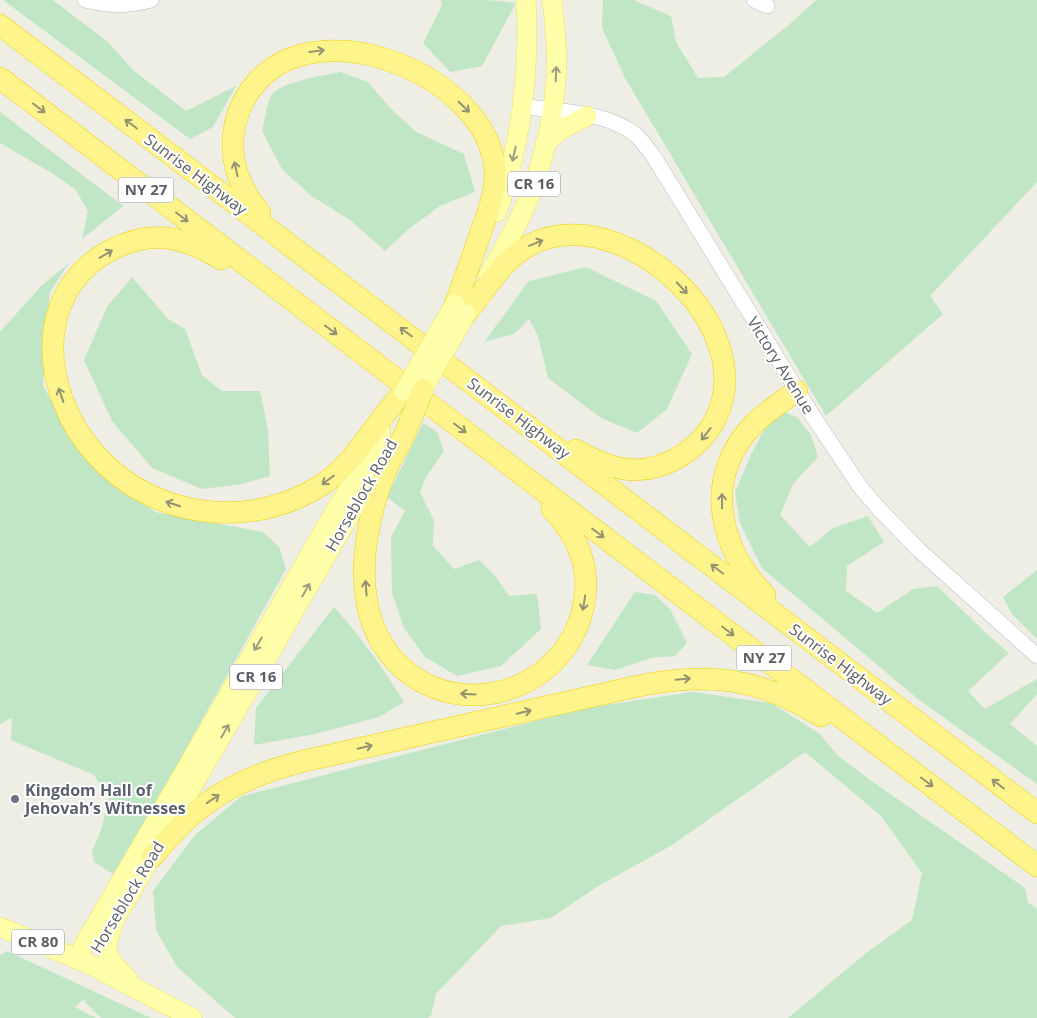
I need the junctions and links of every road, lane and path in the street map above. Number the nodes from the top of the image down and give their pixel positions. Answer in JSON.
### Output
{"nodes":[{"id":1,"x":85,"y":0,"type":"edge"},
{"id":2,"x":151,"y":0,"type":"edge"},
{"id":3,"x":526,"y":0,"type":"edge"},
{"id":4,"x":552,"y":0,"type":"edge"},
{"id":5,"x":0,"y":25,"type":"edge"},
{"id":6,"x":0,"y":78,"type":"edge"},
{"id":7,"x":522,"y":106,"type":"junction"},
{"id":8,"x":552,"y":111,"type":"junction"},
{"id":9,"x":587,"y":116,"type":"junction"},
{"id":10,"x":546,"y":144,"type":"junction"},
{"id":11,"x":281,"y":238,"type":"junction"},
{"id":12,"x":292,"y":301,"type":"junction"},
{"id":13,"x":461,"y":309,"type":"junction"},
{"id":14,"x":414,"y":390,"type":"junction"},
{"id":15,"x":797,"y":391,"type":"junction"},
{"id":16,"x":504,"y":408,"type":"junction"},
{"id":17,"x":385,"y":440,"type":"junction"},
{"id":18,"x":490,"y":451,"type":"junction"},
{"id":19,"x":811,"y":641,"type":"junction"},
{"id":20,"x":1037,"y":656,"type":"edge"},
{"id":21,"x":909,"y":768,"type":"junction"},
{"id":22,"x":1037,"y":814,"type":"edge"},
{"id":23,"x":152,"y":857,"type":"junction"},
{"id":24,"x":1037,"y":866,"type":"edge"},
{"id":25,"x":122,"y":909,"type":"junction"},
{"id":26,"x":0,"y":927,"type":"edge"},
{"id":27,"x":81,"y":961,"type":"junction"},
{"id":28,"x":139,"y":990,"type":"junction"},
{"id":29,"x":192,"y":1018,"type":"edge"}],
"edges":[{"from":1,"to":2,"type":"street"},
{"from":3,"to":7,"type":"main road","number":"CR 16"},
{"from":8,"to":4,"type":"main road","number":"CR 16","one_way":true},
{"from":11,"to":5,"type":"highway","name":"Sunrise Highway","number":"NY 27","one_way":true},
{"from":6,"to":12,"type":"highway","number":"NY 27","one_way":true},
{"from":7,"to":8,"type":"street","name":"Victory Avenue"},
{"from":7,"to":13,"type":"main road","number":"CR 16","one_way":true},
{"from":8,"to":9,"type":"street","name":"Victory Avenue"},
{"from":8,"to":10,"type":"main road","number":"CR 16"},
{"from":9,"to":10,"type":"main road"},
{"from":9,"to":15,"type":"street","name":"Victory Avenue"},
{"from":10,"to":13,"type":"main road","number":"CR 16"},
{"from":11,"to":13,"type":"highway","one_way":true},
{"from":16,"to":11,"type":"highway","name":"Sunrise Highway","number":"NY 27","one_way":true},
{"from":17,"to":12,"type":"highway","one_way":true},
{"from":12,"to":18,"type":"highway","number":"NY 27","one_way":true},
{"from":13,"to":14,"type":"main road","number":"CR 16","bridge":true},
{"from":13,"to":16,"type":"highway","one_way":true},
{"from":14,"to":17,"type":"highway"},
{"from":14,"to":17,"type":"highway","bridge":true},
{"from":19,"to":15,"type":"highway","one_way":true},
{"from":15,"to":20,"type":"street","name":"Victory Avenue"},
{"from":19,"to":16,"type":"highway","name":"Sunrise Highway","number":"NY 27","one_way":true},
{"from":18,"to":17,"type":"highway","one_way":true},
{"from":23,"to":17,"type":"main road","name":"Horseblock Road","number":"CR 16","one_way":true},
{"from":17,"to":27,"type":"main road","name":"Horseblock Road","number":"CR 16","one_way":true},
{"from":18,"to":21,"type":"highway","number":"NY 27","one_way":true},
{"from":22,"to":19,"type":"highway","name":"Sunrise Highway","number":"NY 27","one_way":true},
{"from":23,"to":21,"type":"highway","one_way":true},
{"from":21,"to":24,"type":"highway","number":"NY 27","one_way":true},
{"from":23,"to":25,"type":"main road","name":"Horseblock Road","number":"CR 16"},
{"from":25,"to":27,"type":"main road","name":"Horseblock Road","number":"CR 16"},
{"from":25,"to":28,"type":"main road"},
{"from":26,"to":27,"type":"main road","number":"CR 80"},
{"from":27,"to":28,"type":"main road","number":"CR 80"},
{"from":28,"to":29,"type":"main road","number":"CR 80"}]}
